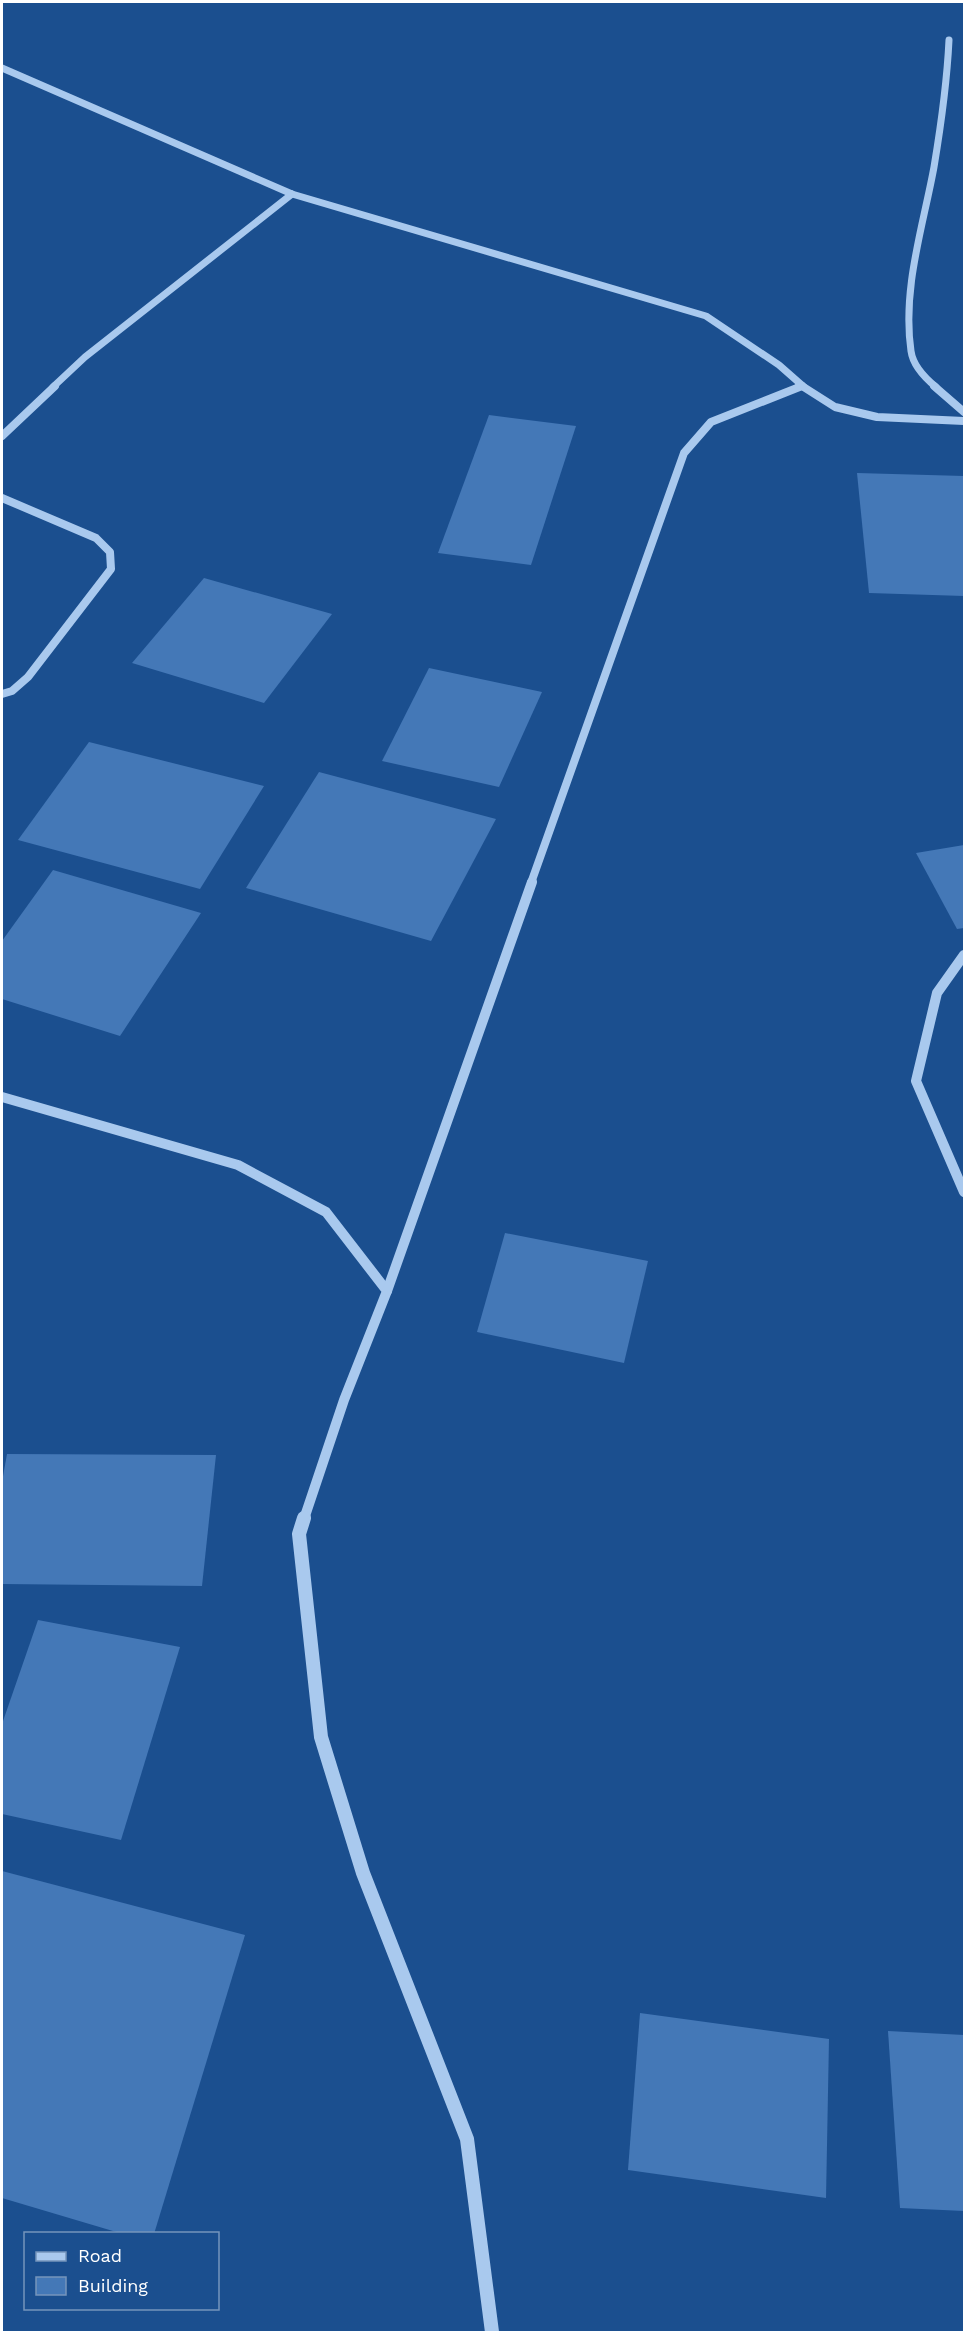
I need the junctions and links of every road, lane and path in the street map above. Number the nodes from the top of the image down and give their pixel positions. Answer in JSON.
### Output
{"nodes":[{"id":1,"x":949,"y":40,"type":"dead end"},
{"id":2,"x":2,"y":68,"type":"edge"},
{"id":3,"x":292,"y":194,"type":"junction"},
{"id":4,"x":802,"y":386,"type":"junction"},
{"id":5,"x":964,"y":412,"type":"edge"},
{"id":6,"x":964,"y":422,"type":"edge"},
{"id":7,"x":2,"y":436,"type":"edge"},
{"id":8,"x":2,"y":498,"type":"edge"},
{"id":9,"x":2,"y":694,"type":"edge"},
{"id":10,"x":964,"y":955,"type":"edge"},
{"id":11,"x":2,"y":1096,"type":"edge"},
{"id":12,"x":964,"y":1192,"type":"edge"},
{"id":13,"x":387,"y":1291,"type":"junction"},
{"id":14,"x":492,"y":2332,"type":"edge"}],
"edges":[{"from":1,"to":5,"type":"street"},
{"from":2,"to":3,"type":"street"},
{"from":3,"to":4,"type":"street"},
{"from":3,"to":7,"type":"street"},
{"from":4,"to":6,"type":"street"},
{"from":4,"to":13,"type":"street"},
{"from":8,"to":9,"type":"street"},
{"from":10,"to":12,"type":"street"},
{"from":11,"to":13,"type":"street"},
{"from":13,"to":14,"type":"street"}]}
